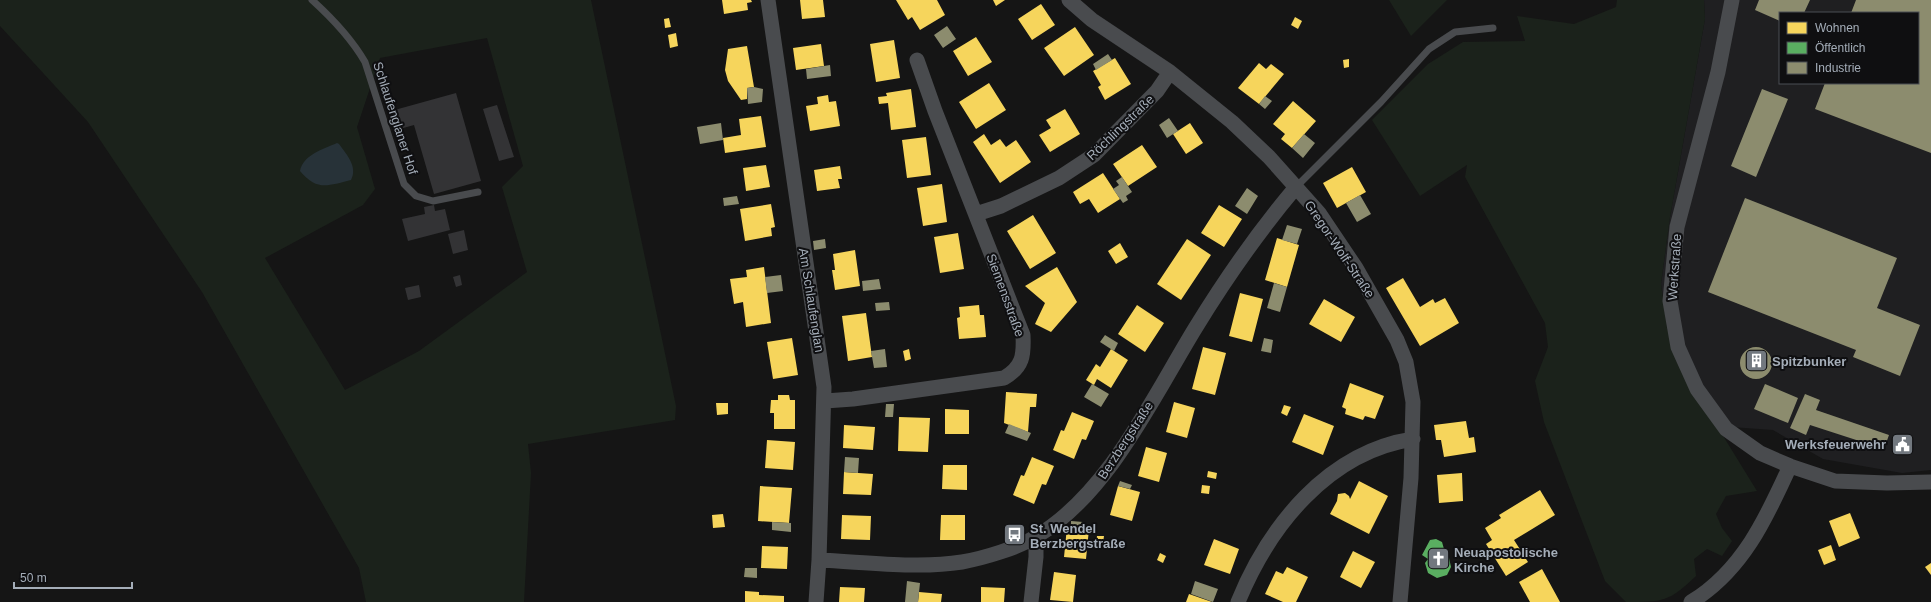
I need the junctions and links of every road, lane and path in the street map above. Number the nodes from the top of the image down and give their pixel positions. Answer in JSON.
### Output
{"nodes":[{"id":1,"x":312,"y":0,"type":"edge"},
{"id":2,"x":768,"y":0,"type":"edge"},
{"id":3,"x":1069,"y":0,"type":"edge"},
{"id":4,"x":1732,"y":0,"type":"edge"},
{"id":5,"x":1493,"y":28,"type":"dead end"},
{"id":6,"x":917,"y":60,"type":"dead end"},
{"id":7,"x":1170,"y":72,"type":"junction"},
{"id":8,"x":1296,"y":187,"type":"junction"},
{"id":9,"x":478,"y":192,"type":"dead end"},
{"id":10,"x":976,"y":214,"type":"junction"},
{"id":11,"x":825,"y":402,"type":"junction"},
{"id":12,"x":1412,"y":439,"type":"junction"},
{"id":13,"x":1790,"y":466,"type":"junction"},
{"id":14,"x":1931,"y":482,"type":"edge"},
{"id":15,"x":1036,"y":537,"type":"junction"},
{"id":16,"x":819,"y":560,"type":"junction"},
{"id":17,"x":816,"y":602,"type":"edge"},
{"id":18,"x":1031,"y":602,"type":"edge"},
{"id":19,"x":1238,"y":602,"type":"edge"},
{"id":20,"x":1400,"y":602,"type":"edge"},
{"id":21,"x":1692,"y":602,"type":"edge"}],
"edges":[{"from":1,"to":9,"type":"lane","name":"Schlaufenglaner Hof"},
{"from":2,"to":11,"type":"street","name":"Am Schlaufenglan"},
{"from":3,"to":7,"type":"street","name":"Gregor-Wolf-Straße"},
{"from":4,"to":13,"type":"street","name":"Werkstraße"},
{"from":5,"to":8,"type":"lane"},
{"from":6,"to":10,"type":"street","name":"Siemensstraße"},
{"from":7,"to":8,"type":"street","name":"Gregor-Wolf-Straße"},
{"from":7,"to":10,"type":"street","name":"Röchlingstraße"},
{"from":8,"to":12,"type":"street","name":"Gregor-Wolf-Straße"},
{"from":8,"to":15,"type":"street","name":"Berzbergstraße"},
{"from":10,"to":11,"type":"street","name":"Siemensstraße"},
{"from":11,"to":16,"type":"street","name":"Am Schlaufenglan"},
{"from":12,"to":19,"type":"street"},
{"from":12,"to":20,"type":"street","name":"Gregor-Wolf-Straße"},
{"from":13,"to":14,"type":"street","name":"Werkstraße"},
{"from":13,"to":21,"type":"street"},
{"from":15,"to":16,"type":"street","name":"Berzbergstraße"},
{"from":15,"to":18,"type":"street"},
{"from":16,"to":17,"type":"street","name":"Am Schlaufenglan"}]}
